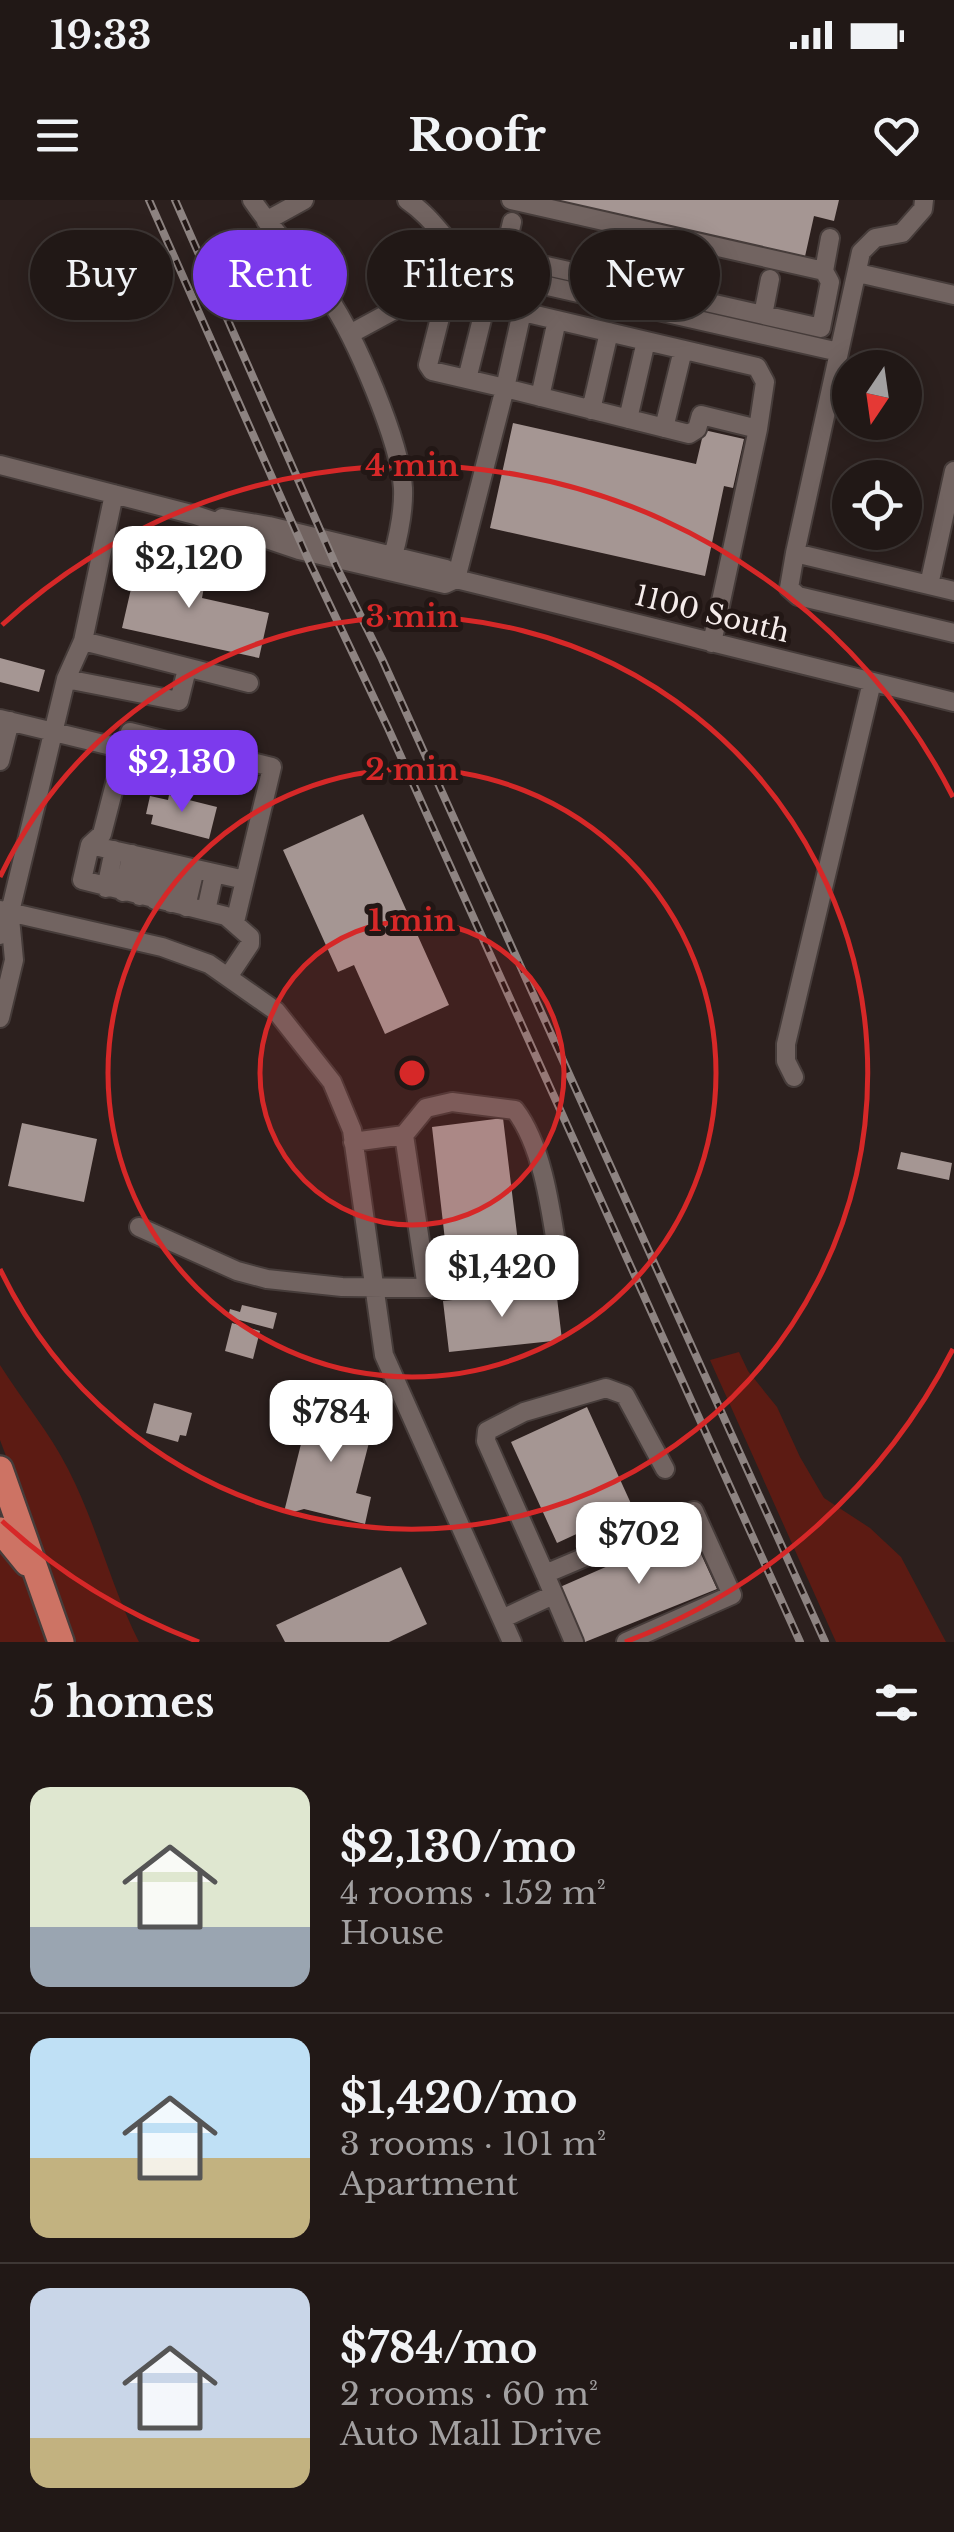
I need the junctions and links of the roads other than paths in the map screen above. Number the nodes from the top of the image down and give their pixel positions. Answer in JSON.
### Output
{"nodes":[{"id":1,"x":252,"y":200,"type":"edge"},
{"id":2,"x":304,"y":200,"type":"edge"},
{"id":3,"x":407,"y":200,"type":"edge"},
{"id":4,"x":511,"y":200,"type":"edge"},
{"id":5,"x":924,"y":200,"type":"edge"},
{"id":6,"x":429,"y":206,"type":"edge"},
{"id":7,"x":266,"y":221,"type":"junction"},
{"id":8,"x":512,"y":222,"type":"dead end"},
{"id":9,"x":440,"y":230,"type":"edge"},
{"id":10,"x":510,"y":230,"type":"edge"},
{"id":11,"x":830,"y":238,"type":"dead end"},
{"id":12,"x":824,"y":271,"type":"junction"},
{"id":13,"x":858,"y":273,"type":"junction"},
{"id":14,"x":770,"y":279,"type":"dead end"},
{"id":15,"x":550,"y":287,"type":"edge"},
{"id":16,"x":954,"y":295,"type":"edge"},
{"id":17,"x":720,"y":305,"type":"edge"},
{"id":18,"x":763,"y":315,"type":"junction"},
{"id":19,"x":550,"y":318,"type":"edge"},
{"id":20,"x":376,"y":320,"type":"edge"},
{"id":21,"x":440,"y":320,"type":"edge"},
{"id":22,"x":482,"y":320,"type":"edge"},
{"id":23,"x":520,"y":320,"type":"edge"},
{"id":24,"x":557,"y":320,"type":"junction"},
{"id":25,"x":609,"y":332,"type":"junction"},
{"id":26,"x":350,"y":334,"type":"junction"},
{"id":27,"x":646,"y":341,"type":"junction"},
{"id":28,"x":683,"y":350,"type":"junction"},
{"id":29,"x":832,"y":350,"type":"edge"},
{"id":30,"x":839,"y":350,"type":"edge"},
{"id":31,"x":467,"y":380,"type":"junction"},
{"id":32,"x":832,"y":384,"type":"edge"},
{"id":33,"x":505,"y":388,"type":"junction"},
{"id":34,"x":540,"y":397,"type":"junction"},
{"id":35,"x":591,"y":410,"type":"junction"},
{"id":36,"x":628,"y":419,"type":"junction"},
{"id":37,"x":664,"y":428,"type":"junction"},
{"id":38,"x":758,"y":429,"type":"junction"},
{"id":39,"x":0,"y":466,"type":"edge"},
{"id":40,"x":954,"y":471,"type":"edge"},
{"id":41,"x":114,"y":494,"type":"junction"},
{"id":42,"x":195,"y":515,"type":"junction"},
{"id":43,"x":795,"y":553,"type":"junction"},
{"id":44,"x":393,"y":556,"type":"junction"},
{"id":45,"x":456,"y":579,"type":"junction"},
{"id":46,"x":929,"y":585,"type":"junction"},
{"id":47,"x":953,"y":586,"type":"edge"},
{"id":48,"x":954,"y":634,"type":"edge"},
{"id":49,"x":83,"y":641,"type":"junction"},
{"id":50,"x":712,"y":643,"type":"junction"},
{"id":51,"x":188,"y":669,"type":"junction"},
{"id":52,"x":66,"y":678,"type":"junction"},
{"id":53,"x":872,"y":682,"type":"junction"},
{"id":54,"x":250,"y":683,"type":"dead end"},
{"id":55,"x":954,"y":702,"type":"edge"},
{"id":56,"x":5,"y":720,"type":"edge"},
{"id":57,"x":53,"y":732,"type":"junction"},
{"id":58,"x":124,"y":749,"type":"junction"},
{"id":59,"x":0,"y":761,"type":"edge"},
{"id":60,"x":90,"y":845,"type":"junction"},
{"id":61,"x":156,"y":860,"type":"junction"},
{"id":62,"x":214,"y":874,"type":"junction"},
{"id":63,"x":246,"y":880,"type":"junction"},
{"id":64,"x":147,"y":898,"type":"junction"},
{"id":65,"x":5,"y":911,"type":"edge"},
{"id":66,"x":206,"y":911,"type":"junction"},
{"id":67,"x":236,"y":922,"type":"junction"},
{"id":68,"x":0,"y":935,"type":"edge"},
{"id":69,"x":228,"y":978,"type":"junction"},
{"id":70,"x":0,"y":1018,"type":"edge"},
{"id":71,"x":794,"y":1077,"type":"dead end"},
{"id":72,"x":404,"y":1134,"type":"junction"},
{"id":73,"x":353,"y":1142,"type":"junction"},
{"id":74,"x":139,"y":1227,"type":"dead end"},
{"id":75,"x":374,"y":1286,"type":"junction"},
{"id":76,"x":427,"y":1288,"type":"junction"},
{"id":77,"x":0,"y":1468,"type":"edge"},
{"id":78,"x":665,"y":1469,"type":"dead end"},
{"id":79,"x":0,"y":1530,"type":"edge"},
{"id":80,"x":545,"y":1574,"type":"junction"},
{"id":81,"x":42,"y":1590,"type":"junction"},
{"id":82,"x":553,"y":1595,"type":"junction"},
{"id":83,"x":502,"y":1619,"type":"junction"},
{"id":84,"x":62,"y":1642,"type":"edge"},
{"id":85,"x":512,"y":1642,"type":"edge"},
{"id":86,"x":574,"y":1642,"type":"edge"},
{"id":87,"x":626,"y":1642,"type":"edge"}],
"edges":[{"from":1,"to":7,"type":"street"},
{"from":2,"to":7,"type":"street"},
{"from":3,"to":6,"type":"street"},
{"from":4,"to":12,"type":"street"},
{"from":5,"to":13,"type":"street"},
{"from":6,"to":9,"type":"street"},
{"from":7,"to":26,"type":"street"},
{"from":8,"to":10,"type":"street"},
{"from":11,"to":12,"type":"street"},
{"from":12,"to":18,"type":"street"},
{"from":13,"to":16,"type":"street"},
{"from":13,"to":30,"type":"street"},
{"from":14,"to":18,"type":"street"},
{"from":15,"to":29,"type":"street"},
{"from":17,"to":18,"type":"street"},
{"from":19,"to":24,"type":"street"},
{"from":20,"to":26,"type":"street"},
{"from":21,"to":31,"type":"street"},
{"from":22,"to":31,"type":"street"},
{"from":23,"to":33,"type":"street"},
{"from":24,"to":25,"type":"street"},
{"from":24,"to":34,"type":"street"},
{"from":25,"to":27,"type":"street"},
{"from":25,"to":35,"type":"street"},
{"from":26,"to":44,"type":"street"},
{"from":27,"to":28,"type":"street"},
{"from":27,"to":36,"type":"street"},
{"from":28,"to":37,"type":"street"},
{"from":28,"to":38,"type":"street"},
{"from":31,"to":33,"type":"street"},
{"from":32,"to":43,"type":"street"},
{"from":33,"to":34,"type":"street"},
{"from":33,"to":45,"type":"street"},
{"from":34,"to":35,"type":"street"},
{"from":35,"to":36,"type":"street"},
{"from":36,"to":37,"type":"street"},
{"from":37,"to":38,"type":"street"},
{"from":38,"to":50,"type":"street"},
{"from":39,"to":41,"type":"street","name":"1100 South"},
{"from":40,"to":46,"type":"street"},
{"from":41,"to":42,"type":"street","name":"1100 South"},
{"from":41,"to":49,"type":"street"},
{"from":42,"to":44,"type":"street","name":"1100 South"},
{"from":42,"to":45,"type":"street","name":"1100 South"},
{"from":43,"to":46,"type":"street"},
{"from":43,"to":48,"type":"street"},
{"from":44,"to":45,"type":"street","name":"1100 South"},
{"from":45,"to":50,"type":"street","name":"1100 South"},
{"from":46,"to":47,"type":"street"},
{"from":49,"to":51,"type":"street"},
{"from":49,"to":52,"type":"street"},
{"from":50,"to":53,"type":"street","name":"1100 South"},
{"from":51,"to":52,"type":"street"},
{"from":51,"to":54,"type":"street"},
{"from":52,"to":57,"type":"street"},
{"from":53,"to":55,"type":"street","name":"1100 South"},
{"from":53,"to":71,"type":"street"},
{"from":56,"to":57,"type":"street"},
{"from":56,"to":59,"type":"street"},
{"from":57,"to":58,"type":"street"},
{"from":57,"to":65,"type":"street"},
{"from":58,"to":60,"type":"street"},
{"from":58,"to":63,"type":"street"},
{"from":60,"to":61,"type":"street"},
{"from":60,"to":64,"type":"street"},
{"from":61,"to":62,"type":"street"},
{"from":61,"to":64,"type":"street"},
{"from":61,"to":64,"type":"street"},
{"from":61,"to":64,"type":"street"},
{"from":62,"to":63,"type":"street"},
{"from":62,"to":66,"type":"street"},
{"from":63,"to":67,"type":"street"},
{"from":64,"to":66,"type":"street"},
{"from":65,"to":68,"type":"street"},
{"from":65,"to":69,"type":"street"},
{"from":65,"to":70,"type":"street"},
{"from":66,"to":67,"type":"street"},
{"from":67,"to":69,"type":"street"},
{"from":69,"to":73,"type":"street"},
{"from":72,"to":73,"type":"street"},
{"from":72,"to":76,"type":"street"},
{"from":72,"to":76,"type":"street"},
{"from":73,"to":75,"type":"street"},
{"from":74,"to":75,"type":"street"},
{"from":75,"to":76,"type":"street"},
{"from":75,"to":83,"type":"street"},
{"from":77,"to":81,"type":"highway"},
{"from":78,"to":80,"type":"street"},
{"from":79,"to":81,"type":"highway"},
{"from":80,"to":82,"type":"street"},
{"from":80,"to":87,"type":"street"},
{"from":81,"to":84,"type":"highway"},
{"from":82,"to":83,"type":"street"},
{"from":82,"to":86,"type":"street"},
{"from":83,"to":85,"type":"street"}]}
